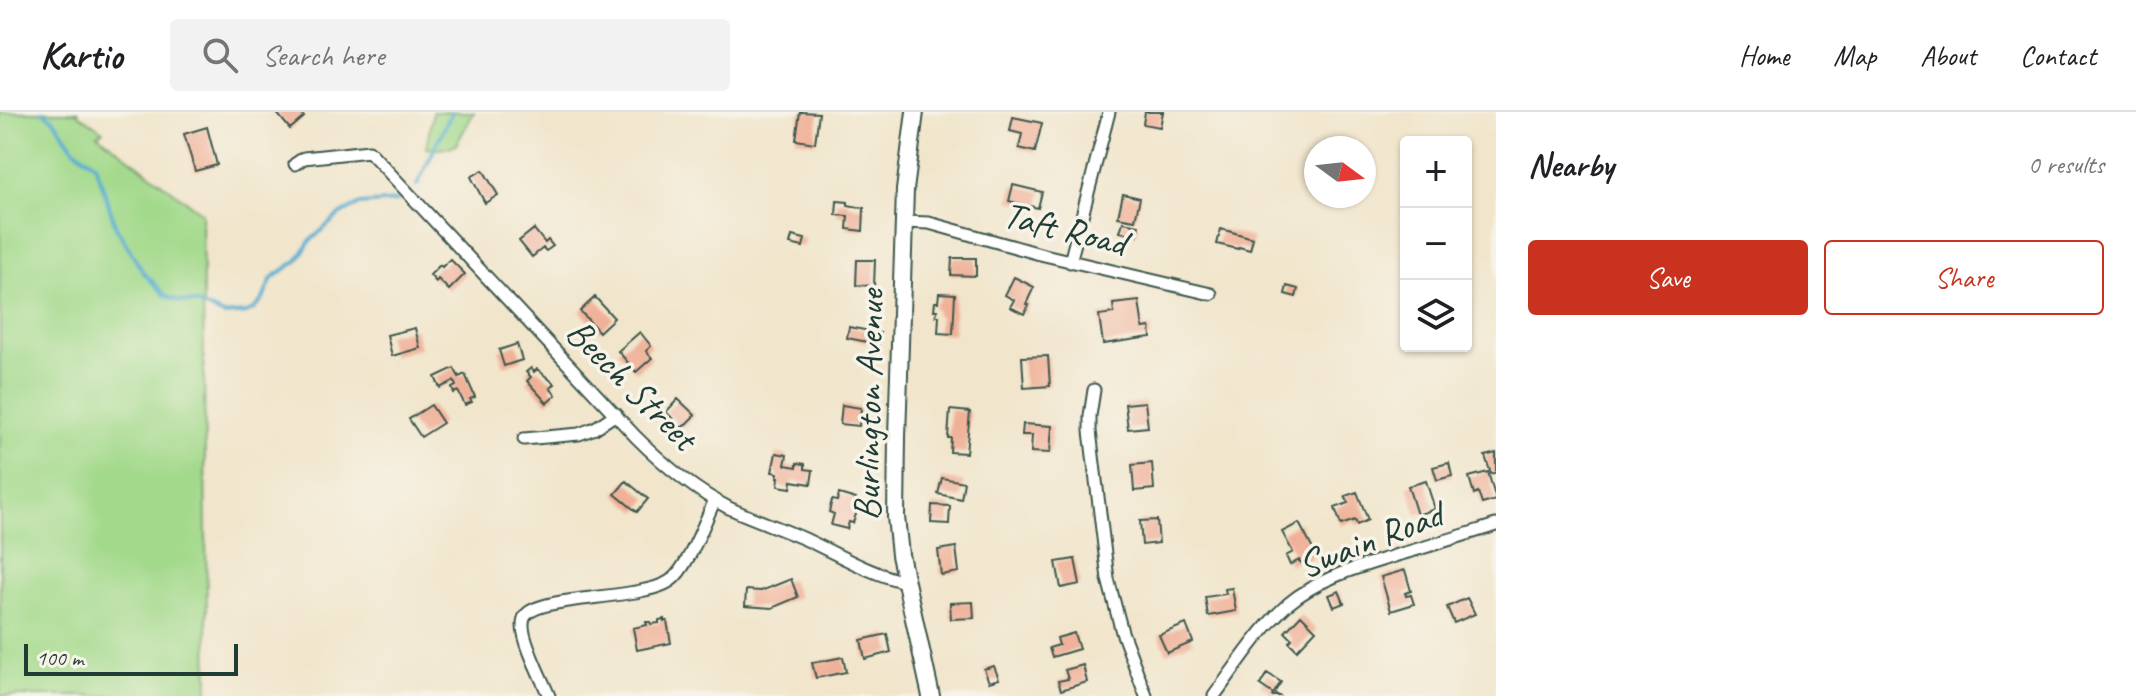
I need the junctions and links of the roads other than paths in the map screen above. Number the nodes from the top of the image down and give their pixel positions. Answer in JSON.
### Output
{"nodes":[{"id":1,"x":915,"y":112,"type":"edge"},
{"id":2,"x":1109,"y":112,"type":"edge"},
{"id":3,"x":295,"y":164,"type":"dead end"},
{"id":4,"x":904,"y":222,"type":"junction"},
{"id":5,"x":1070,"y":262,"type":"junction"},
{"id":6,"x":1211,"y":294,"type":"dead end"},
{"id":7,"x":1094,"y":390,"type":"dead end"},
{"id":8,"x":616,"y":414,"type":"junction"},
{"id":9,"x":524,"y":439,"type":"dead end"},
{"id":10,"x":715,"y":500,"type":"junction"},
{"id":11,"x":1496,"y":525,"type":"edge"},
{"id":12,"x":905,"y":582,"type":"junction"},
{"id":13,"x":549,"y":696,"type":"edge"},
{"id":14,"x":931,"y":696,"type":"edge"},
{"id":15,"x":1146,"y":696,"type":"edge"},
{"id":16,"x":1214,"y":696,"type":"edge"}],
"edges":[{"from":1,"to":4,"type":"main road","name":"Burlington Avenue"},
{"from":2,"to":5,"type":"street"},
{"from":3,"to":8,"type":"street","name":"Beech Street"},
{"from":4,"to":5,"type":"street","name":"Taft Road"},
{"from":4,"to":12,"type":"main road","name":"Burlington Avenue"},
{"from":5,"to":6,"type":"street","name":"Taft Road"},
{"from":7,"to":15,"type":"street"},
{"from":8,"to":9,"type":"street"},
{"from":8,"to":10,"type":"street","name":"Beech Street"},
{"from":10,"to":12,"type":"street","name":"Beech Street"},
{"from":10,"to":13,"type":"street"},
{"from":11,"to":16,"type":"street","name":"Swain Road"},
{"from":12,"to":14,"type":"main road","name":"Burlington Avenue"}]}
